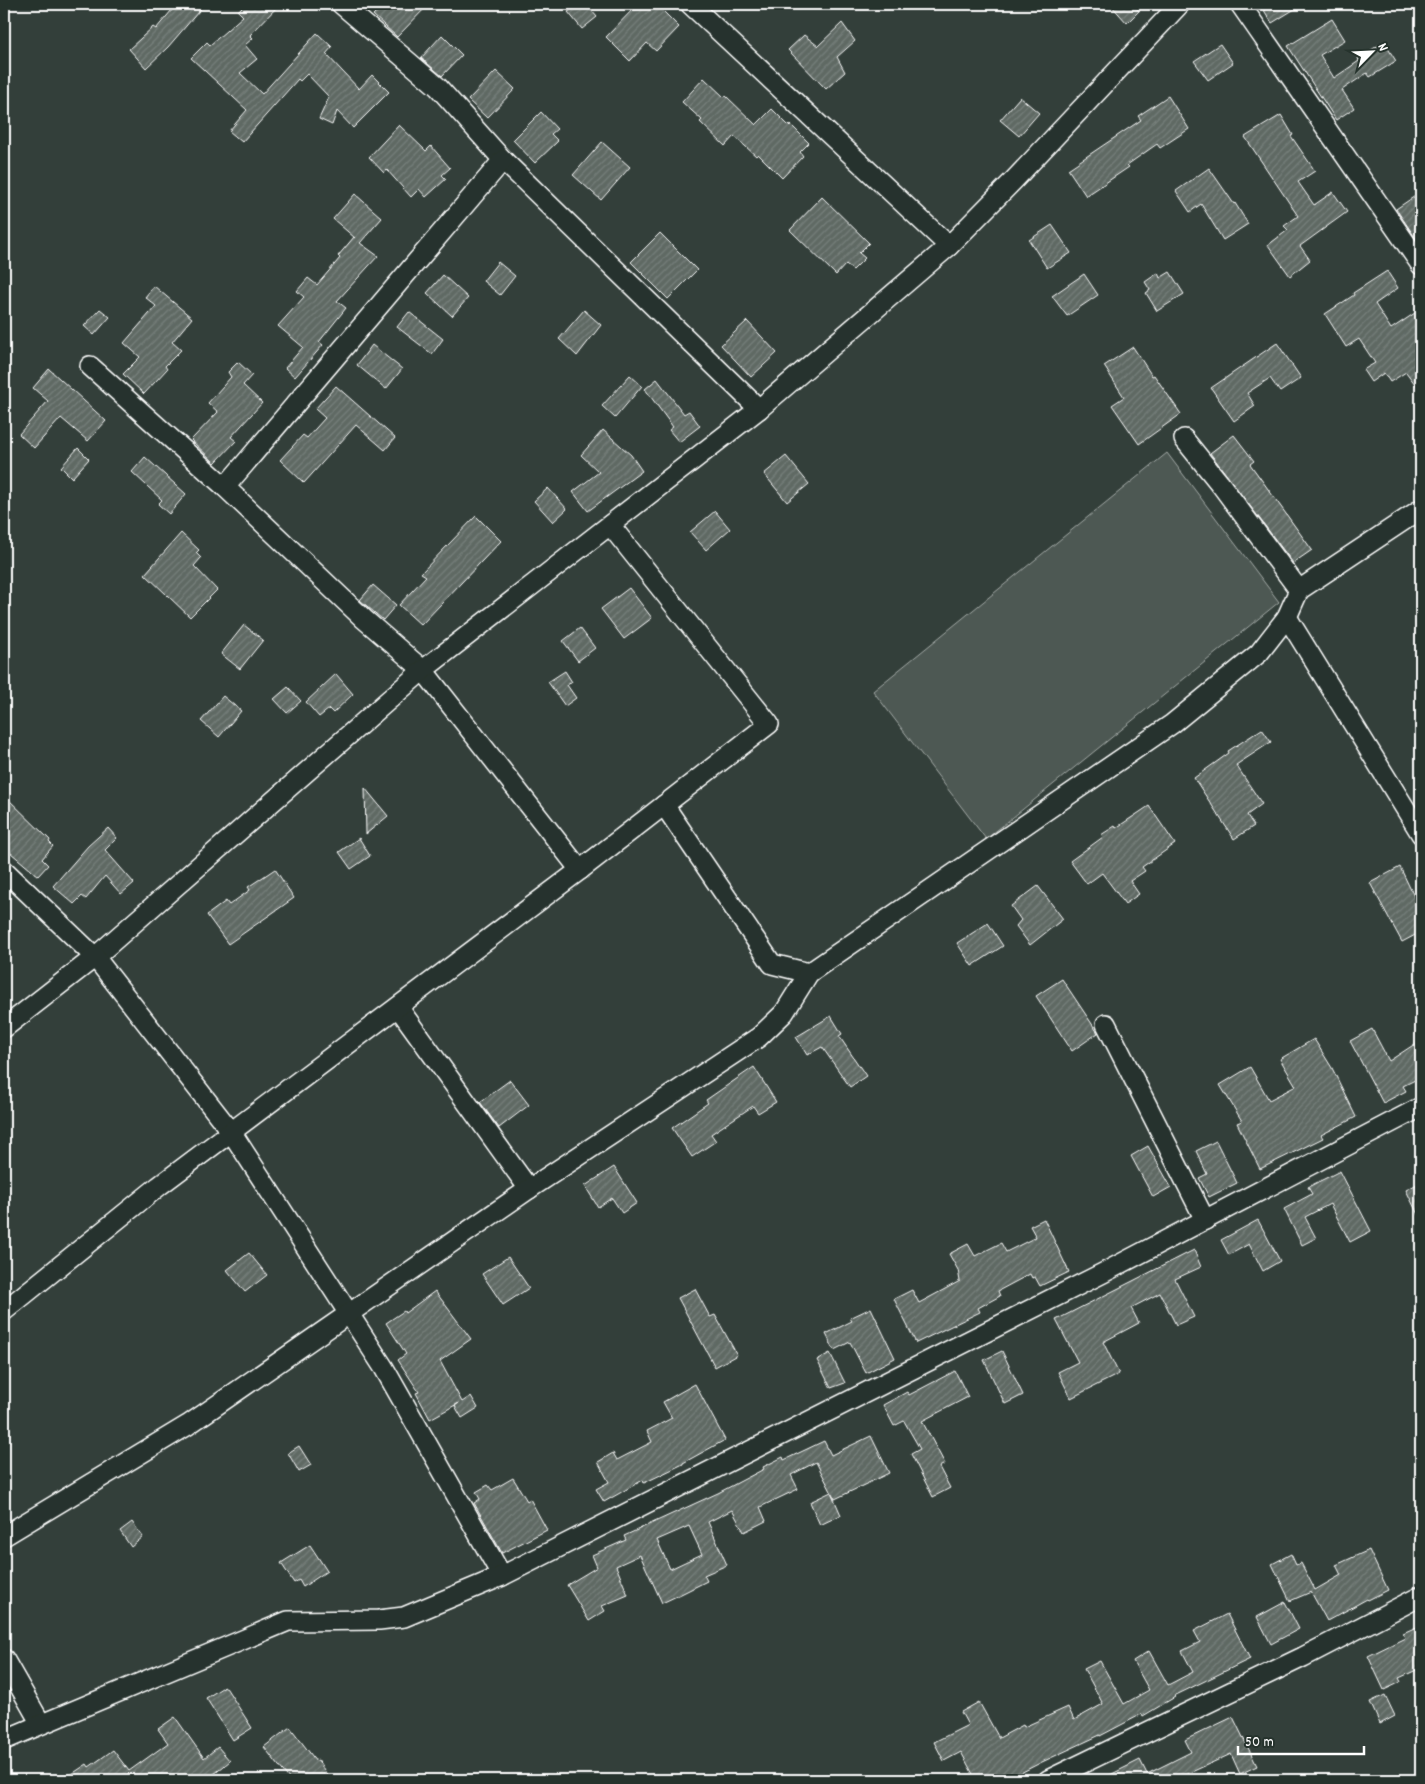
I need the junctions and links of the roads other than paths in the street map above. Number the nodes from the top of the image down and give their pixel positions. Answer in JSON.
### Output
{"nodes":[{"id":1,"x":341,"y":4,"type":"edge"},
{"id":2,"x":690,"y":4,"type":"edge"},
{"id":3,"x":1180,"y":4,"type":"edge"},
{"id":4,"x":1240,"y":4,"type":"edge"},
{"id":5,"x":503,"y":160,"type":"junction"},
{"id":6,"x":949,"y":246,"type":"junction"},
{"id":7,"x":1421,"y":264,"type":"edge"},
{"id":8,"x":90,"y":366,"type":"dead end"},
{"id":9,"x":759,"y":409,"type":"junction"},
{"id":10,"x":1184,"y":439,"type":"dead end"},
{"id":11,"x":225,"y":486,"type":"junction"},
{"id":12,"x":1421,"y":508,"type":"edge"},
{"id":13,"x":610,"y":525,"type":"junction"},
{"id":14,"x":1299,"y":590,"type":"junction"},
{"id":15,"x":1287,"y":617,"type":"junction"},
{"id":16,"x":423,"y":670,"type":"junction"},
{"id":17,"x":664,"y":805,"type":"junction"},
{"id":18,"x":1421,"y":834,"type":"edge"},
{"id":19,"x":4,"y":870,"type":"edge"},
{"id":20,"x":580,"y":870,"type":"junction"},
{"id":21,"x":95,"y":957,"type":"junction"},
{"id":22,"x":809,"y":973,"type":"junction"},
{"id":23,"x":398,"y":1006,"type":"junction"},
{"id":24,"x":1106,"y":1024,"type":"dead end"},
{"id":25,"x":4,"y":1028,"type":"edge"},
{"id":26,"x":1421,"y":1107,"type":"edge"},
{"id":27,"x":231,"y":1132,"type":"junction"},
{"id":28,"x":529,"y":1189,"type":"junction"},
{"id":29,"x":1205,"y":1220,"type":"junction"},
{"id":30,"x":4,"y":1311,"type":"edge"},
{"id":31,"x":350,"y":1314,"type":"junction"},
{"id":32,"x":4,"y":1536,"type":"edge"},
{"id":33,"x":502,"y":1576,"type":"junction"},
{"id":34,"x":1421,"y":1596,"type":"edge"},
{"id":35,"x":4,"y":1659,"type":"edge"},
{"id":36,"x":41,"y":1724,"type":"junction"},
{"id":37,"x":4,"y":1740,"type":"edge"},
{"id":38,"x":1048,"y":1780,"type":"edge"}],
"edges":[{"from":1,"to":5,"type":"street"},
{"from":2,"to":6,"type":"street"},
{"from":3,"to":6,"type":"street"},
{"from":4,"to":7,"type":"street"},
{"from":5,"to":9,"type":"street"},
{"from":5,"to":11,"type":"street"},
{"from":6,"to":9,"type":"street"},
{"from":8,"to":11,"type":"street"},
{"from":9,"to":13,"type":"street"},
{"from":10,"to":14,"type":"street"},
{"from":11,"to":16,"type":"street"},
{"from":12,"to":14,"type":"street"},
{"from":13,"to":16,"type":"street"},
{"from":13,"to":17,"type":"street"},
{"from":14,"to":15,"type":"street"},
{"from":15,"to":18,"type":"street"},
{"from":15,"to":22,"type":"street"},
{"from":16,"to":20,"type":"street"},
{"from":16,"to":21,"type":"street"},
{"from":17,"to":20,"type":"street"},
{"from":17,"to":22,"type":"street"},
{"from":19,"to":21,"type":"street"},
{"from":20,"to":23,"type":"street"},
{"from":21,"to":25,"type":"street"},
{"from":21,"to":27,"type":"street"},
{"from":22,"to":28,"type":"street"},
{"from":23,"to":27,"type":"street"},
{"from":23,"to":28,"type":"street"},
{"from":24,"to":29,"type":"street"},
{"from":26,"to":29,"type":"street"},
{"from":27,"to":30,"type":"street"},
{"from":27,"to":31,"type":"street"},
{"from":28,"to":31,"type":"street"},
{"from":29,"to":33,"type":"street"},
{"from":31,"to":32,"type":"street"},
{"from":31,"to":33,"type":"street"},
{"from":33,"to":36,"type":"street"},
{"from":34,"to":38,"type":"street"},
{"from":35,"to":36,"type":"street"},
{"from":36,"to":37,"type":"street"}]}
